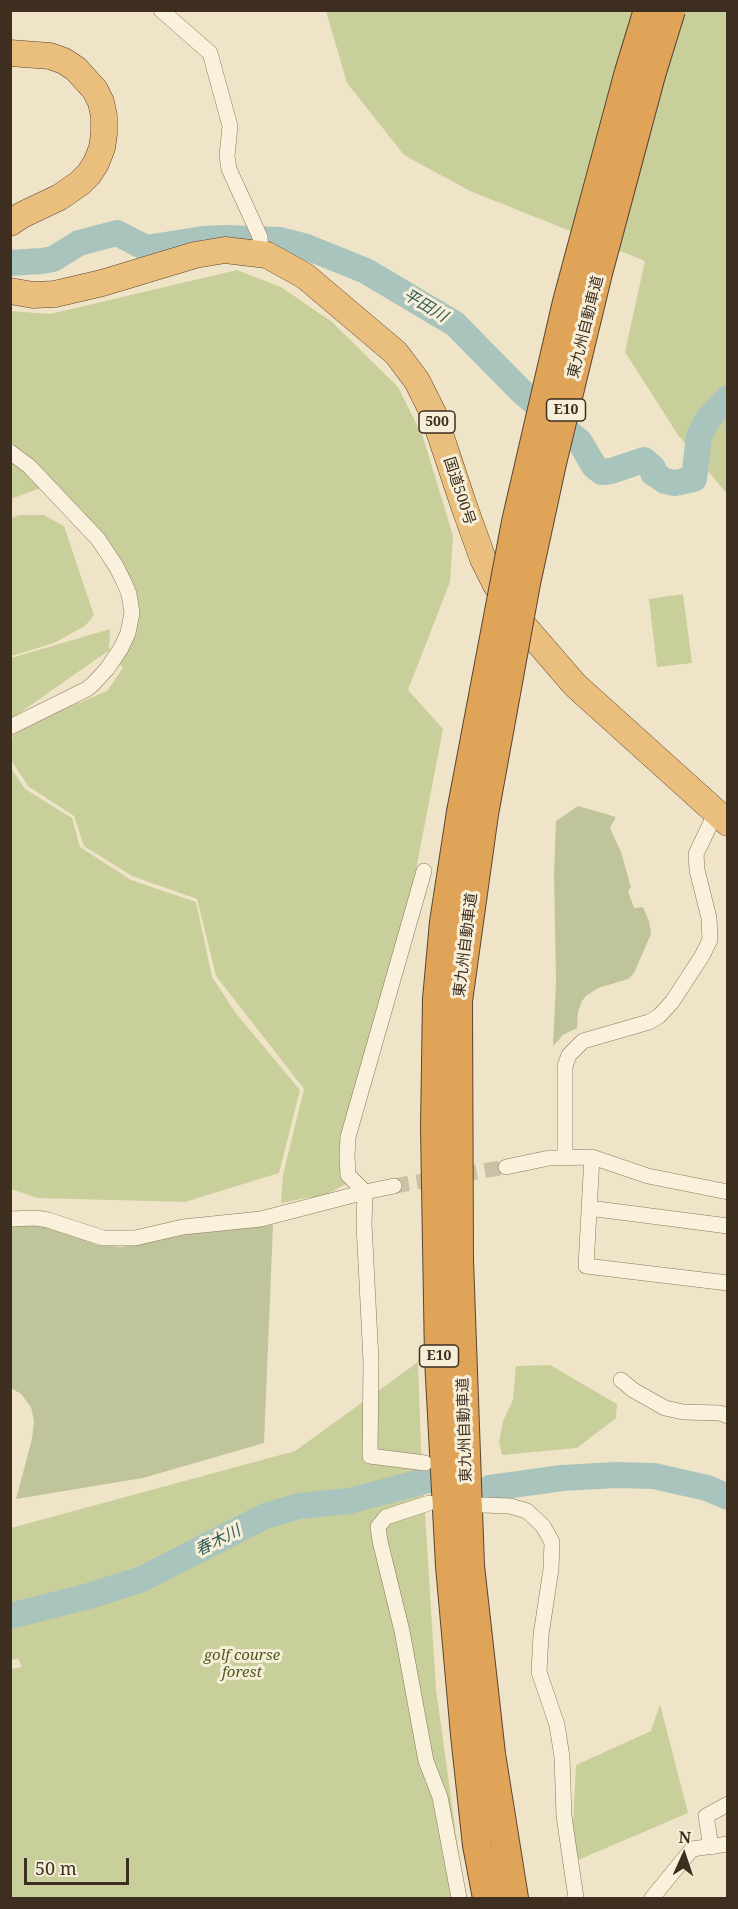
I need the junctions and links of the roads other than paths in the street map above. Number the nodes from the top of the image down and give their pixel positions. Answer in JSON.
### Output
{"nodes":[{"id":1,"x":161,"y":10,"type":"edge"},
{"id":2,"x":648,"y":10,"type":"edge"},
{"id":3,"x":671,"y":10,"type":"edge"},
{"id":4,"x":10,"y":53,"type":"edge"},
{"id":5,"x":10,"y":223,"type":"edge"},
{"id":6,"x":260,"y":244,"type":"junction"},
{"id":7,"x":10,"y":291,"type":"edge"},
{"id":8,"x":10,"y":452,"type":"edge"},
{"id":9,"x":10,"y":727,"type":"edge"},
{"id":10,"x":472,"y":813,"type":"junction"},
{"id":11,"x":722,"y":818,"type":"edge"},
{"id":12,"x":424,"y":871,"type":"dead end"},
{"id":13,"x":564,"y":1157,"type":"junction"},
{"id":14,"x":592,"y":1157,"type":"junction"},
{"id":15,"x":506,"y":1167,"type":"tunnel mouth"},
{"id":16,"x":394,"y":1186,"type":"tunnel mouth"},
{"id":17,"x":365,"y":1192,"type":"junction"},
{"id":18,"x":728,"y":1192,"type":"edge"},
{"id":19,"x":589,"y":1208,"type":"junction"},
{"id":20,"x":10,"y":1219,"type":"edge"},
{"id":21,"x":728,"y":1226,"type":"edge"},
{"id":22,"x":728,"y":1283,"type":"edge"},
{"id":23,"x":621,"y":1380,"type":"dead end"},
{"id":24,"x":728,"y":1416,"type":"edge"},
{"id":25,"x":425,"y":1463,"type":"dead end"},
{"id":26,"x":429,"y":1503,"type":"dead end"},
{"id":27,"x":483,"y":1504,"type":"dead end"},
{"id":28,"x":728,"y":1804,"type":"edge"},
{"id":29,"x":728,"y":1844,"type":"edge"},
{"id":30,"x":711,"y":1847,"type":"junction"},
{"id":31,"x":459,"y":1899,"type":"edge"},
{"id":32,"x":487,"y":1899,"type":"edge"},
{"id":33,"x":514,"y":1899,"type":"edge"},
{"id":34,"x":576,"y":1899,"type":"edge"},
{"id":35,"x":652,"y":1899,"type":"edge"}],
"edges":[{"from":1,"to":6,"type":"street"},
{"from":2,"to":10,"type":"highway","name":"東九州自動車道","number":"E10","bridge":true},
{"from":3,"to":10,"type":"highway","name":"東九州自動車道","number":"E10","bridge":true},
{"from":4,"to":5,"type":"highway"},
{"from":6,"to":7,"type":"highway","name":"国道500号","number":"500"},
{"from":6,"to":11,"type":"highway","name":"国道500号","number":"500"},
{"from":8,"to":9,"type":"street"},
{"from":10,"to":32,"type":"highway","name":"東九州自動車道","number":"E10"},
{"from":10,"to":33,"type":"highway","name":"東九州自動車道","number":"E10"},
{"from":11,"to":13,"type":"street"},
{"from":12,"to":17,"type":"street"},
{"from":13,"to":14,"type":"street"},
{"from":13,"to":15,"type":"street"},
{"from":14,"to":18,"type":"street"},
{"from":14,"to":19,"type":"street"},
{"from":16,"to":17,"type":"street"},
{"from":17,"to":20,"type":"street"},
{"from":17,"to":25,"type":"street"},
{"from":19,"to":21,"type":"street"},
{"from":19,"to":22,"type":"street"},
{"from":23,"to":24,"type":"street"},
{"from":26,"to":31,"type":"street"},
{"from":27,"to":34,"type":"street"},
{"from":28,"to":30,"type":"street"},
{"from":29,"to":30,"type":"street"},
{"from":30,"to":35,"type":"street"}]}
